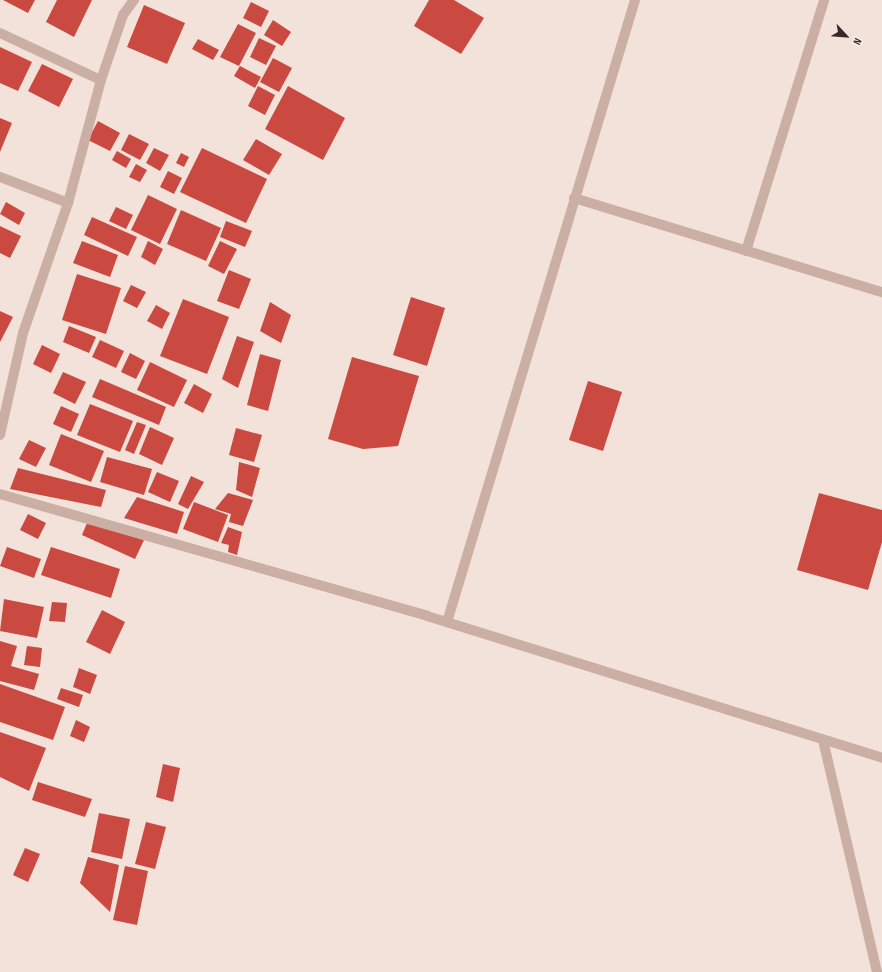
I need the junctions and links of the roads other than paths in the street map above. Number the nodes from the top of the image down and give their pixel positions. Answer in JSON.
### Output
{"nodes":[{"id":1,"x":134,"y":0,"type":"edge"},
{"id":2,"x":634,"y":0,"type":"edge"},
{"id":3,"x":824,"y":0,"type":"edge"},
{"id":4,"x":0,"y":33,"type":"edge"},
{"id":5,"x":101,"y":80,"type":"junction"},
{"id":6,"x":0,"y":177,"type":"edge"},
{"id":7,"x":574,"y":198,"type":"junction"},
{"id":8,"x":68,"y":203,"type":"junction"},
{"id":9,"x":746,"y":251,"type":"junction"},
{"id":10,"x":882,"y":292,"type":"edge"},
{"id":11,"x":0,"y":435,"type":"edge"},
{"id":12,"x":0,"y":494,"type":"edge"},
{"id":13,"x":447,"y":622,"type":"junction"},
{"id":14,"x":823,"y":740,"type":"junction"},
{"id":15,"x":882,"y":758,"type":"edge"},
{"id":16,"x":877,"y":972,"type":"edge"}],
"edges":[{"from":1,"to":5,"type":"street"},
{"from":2,"to":7,"type":"street"},
{"from":3,"to":9,"type":"street"},
{"from":4,"to":5,"type":"street"},
{"from":5,"to":8,"type":"street"},
{"from":6,"to":8,"type":"street"},
{"from":7,"to":9,"type":"street"},
{"from":7,"to":13,"type":"street"},
{"from":8,"to":11,"type":"street"},
{"from":9,"to":10,"type":"street"},
{"from":12,"to":13,"type":"street"},
{"from":13,"to":14,"type":"street"},
{"from":14,"to":15,"type":"street"},
{"from":14,"to":16,"type":"street"}]}
